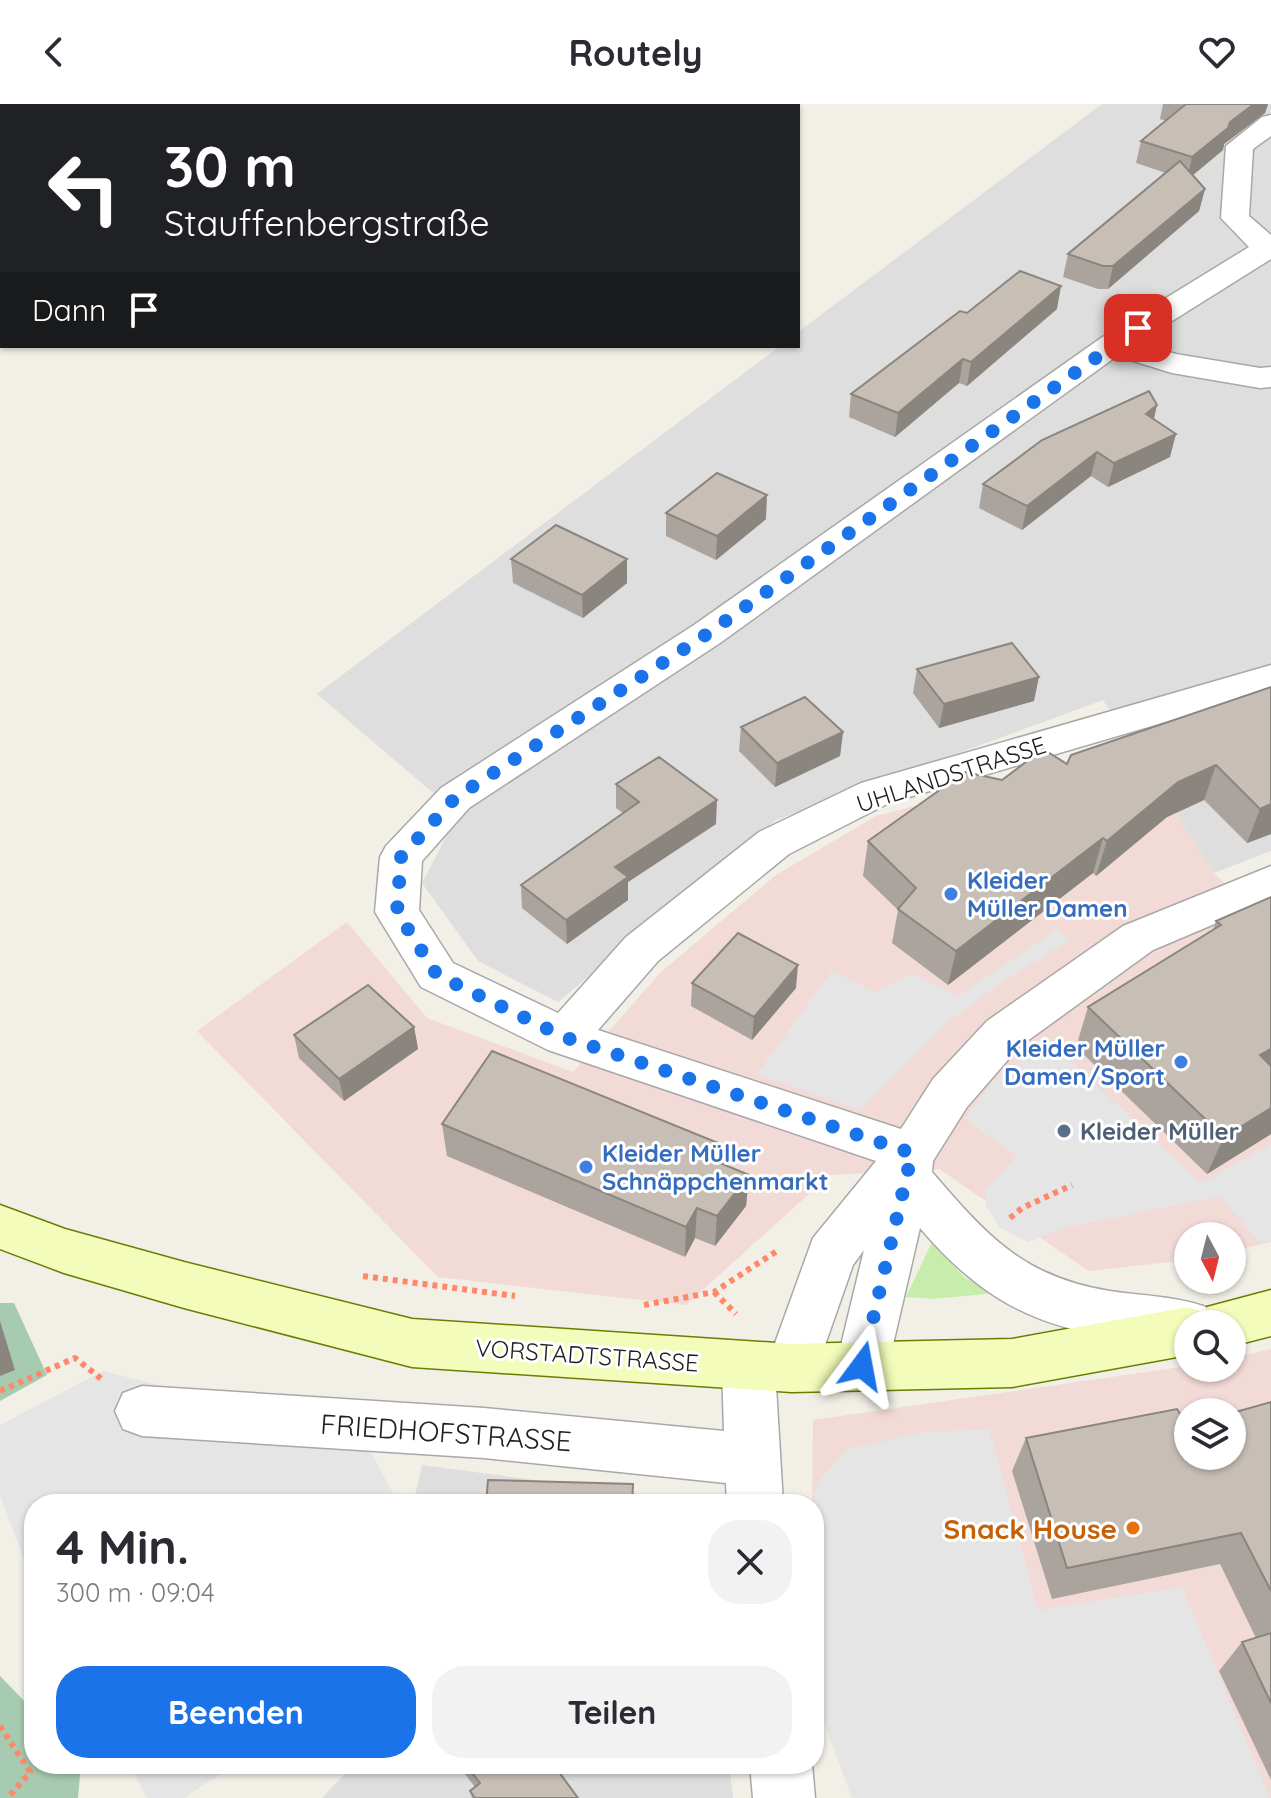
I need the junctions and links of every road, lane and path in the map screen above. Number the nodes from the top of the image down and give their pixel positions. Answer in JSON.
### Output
{"nodes":[{"id":1,"x":1271,"y":123,"type":"edge"},
{"id":2,"x":1270,"y":247,"type":"edge"},
{"id":3,"x":1112,"y":345,"type":"junction"},
{"id":4,"x":1271,"y":377,"type":"edge"},
{"id":5,"x":1271,"y":678,"type":"edge"},
{"id":6,"x":1271,"y":882,"type":"edge"},
{"id":7,"x":564,"y":1037,"type":"junction"},
{"id":8,"x":910,"y":1165,"type":"junction"},
{"id":9,"x":0,"y":1227,"type":"edge"},
{"id":10,"x":355,"y":1274,"type":"dead end"},
{"id":11,"x":714,"y":1292,"type":"dead end"},
{"id":12,"x":523,"y":1297,"type":"dead end"},
{"id":13,"x":630,"y":1308,"type":"dead end"},
{"id":14,"x":1271,"y":1313,"type":"edge"},
{"id":15,"x":1246,"y":1319,"type":"edge"},
{"id":16,"x":1174,"y":1322,"type":"edge"},
{"id":17,"x":1174,"y":1334,"type":"edge"},
{"id":18,"x":862,"y":1366,"type":"junction"},
{"id":19,"x":770,"y":1367,"type":"junction"},
{"id":20,"x":0,"y":1391,"type":"edge"},
{"id":21,"x":142,"y":1411,"type":"joint"},
{"id":22,"x":752,"y":1482,"type":"edge"},
{"id":23,"x":0,"y":1726,"type":"edge"},
{"id":24,"x":24,"y":1763,"type":"edge"},
{"id":25,"x":28,"y":1774,"type":"edge"},
{"id":26,"x":782,"y":1774,"type":"edge"},
{"id":27,"x":8,"y":1798,"type":"edge"},
{"id":28,"x":784,"y":1798,"type":"edge"}],
"edges":[{"from":1,"to":2,"type":"street"},
{"from":2,"to":3,"type":"street"},
{"from":3,"to":4,"type":"street"},
{"from":3,"to":7,"type":"street"},
{"from":5,"to":7,"type":"street","name":"UHLANDSTRASSE"},
{"from":6,"to":8,"type":"street"},
{"from":7,"to":8,"type":"street"},
{"from":8,"to":16,"type":"street"},
{"from":8,"to":18,"type":"street"},
{"from":8,"to":19,"type":"street"},
{"from":9,"to":19,"type":"main road","name":"VORSTADTSTRASSE"},
{"from":10,"to":12,"type":"path"},
{"from":11,"to":13,"type":"path"},
{"from":14,"to":15,"type":"main road"},
{"from":17,"to":18,"type":"main road","name":"VORSTADTSTRASSE"},
{"from":18,"to":19,"type":"main road","name":"VORSTADTSTRASSE"},
{"from":19,"to":22,"type":"street"},
{"from":20,"to":21,"type":"path"},
{"from":21,"to":22,"type":"street","name":"FRIEDHOFSTRASSE"},
{"from":23,"to":24,"type":"path"},
{"from":25,"to":27,"type":"path"},
{"from":26,"to":28,"type":"street"}]}
